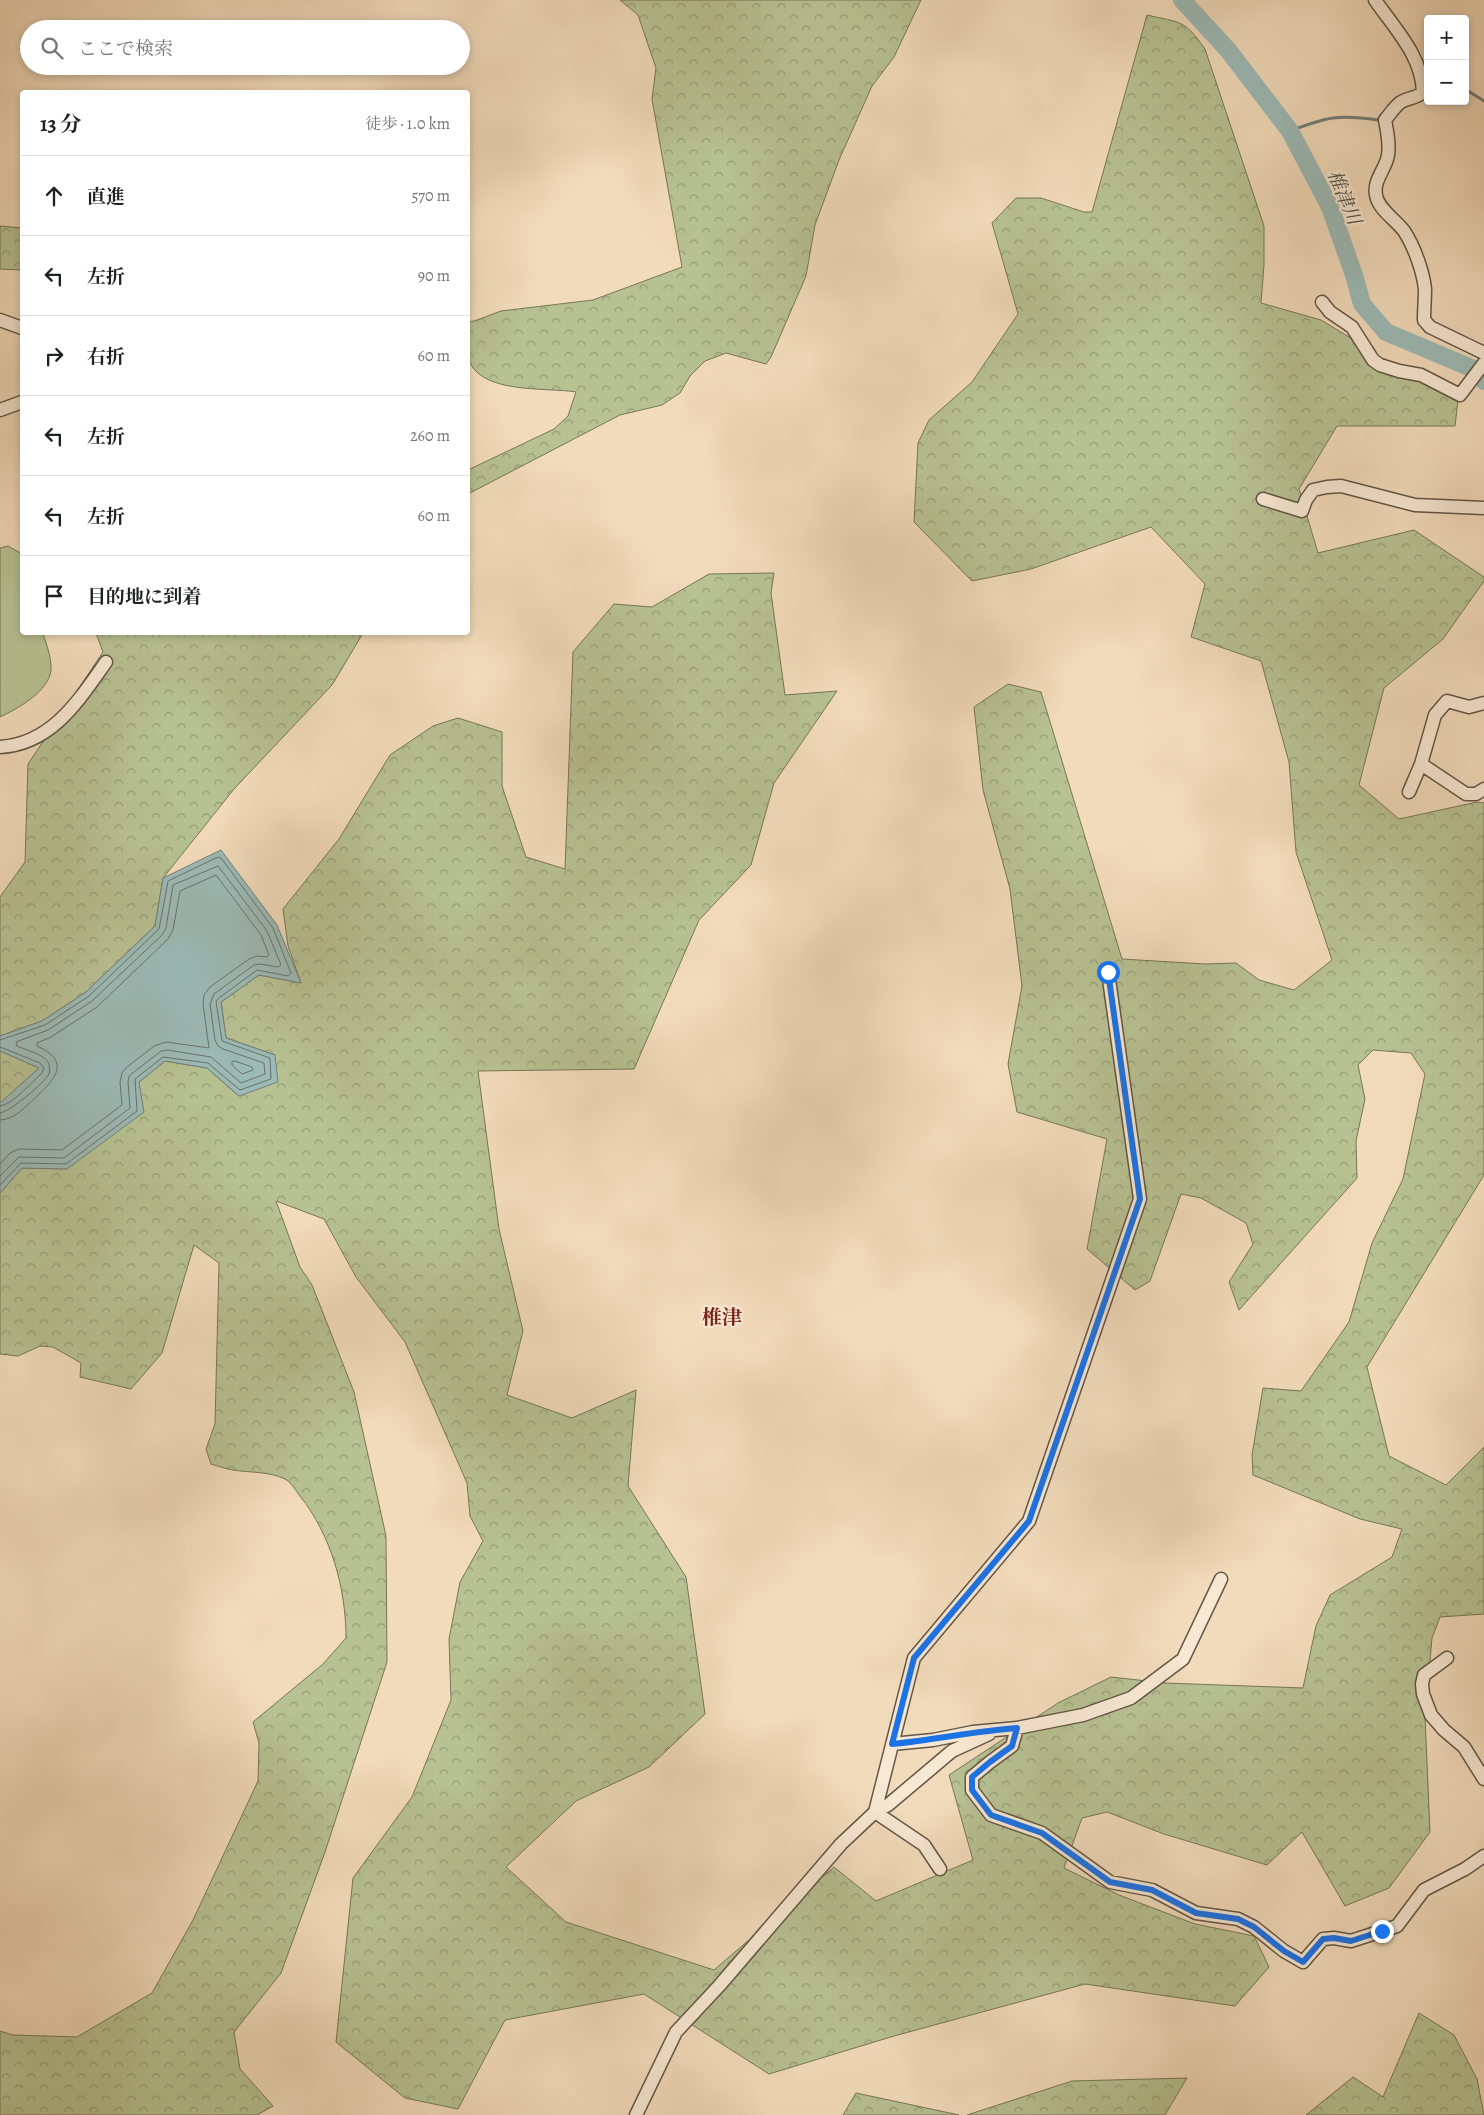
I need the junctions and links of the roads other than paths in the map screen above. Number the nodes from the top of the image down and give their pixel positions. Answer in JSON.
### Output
{"nodes":[{"id":1,"x":1375,"y":0,"type":"edge"},
{"id":2,"x":1322,"y":302,"type":"dead end"},
{"id":3,"x":0,"y":320,"type":"edge"},
{"id":4,"x":20,"y":327,"type":"edge"},
{"id":5,"x":1484,"y":353,"type":"edge"},
{"id":6,"x":1484,"y":363,"type":"edge"},
{"id":7,"x":20,"y":403,"type":"edge"},
{"id":8,"x":0,"y":410,"type":"edge"},
{"id":9,"x":1262,"y":499,"type":"dead end"},
{"id":10,"x":1484,"y":508,"type":"edge"},
{"id":11,"x":106,"y":662,"type":"dead end"},
{"id":12,"x":1484,"y":703,"type":"edge"},
{"id":13,"x":0,"y":747,"type":"edge"},
{"id":14,"x":1421,"y":764,"type":"junction"},
{"id":15,"x":1484,"y":789,"type":"edge"},
{"id":16,"x":1409,"y":792,"type":"dead end"},
{"id":17,"x":1108,"y":972,"type":"dead end"},
{"id":18,"x":1221,"y":1579,"type":"dead end"},
{"id":19,"x":1447,"y":1658,"type":"dead end"},
{"id":20,"x":1017,"y":1728,"type":"junction"},
{"id":21,"x":999,"y":1729,"type":"junction"},
{"id":22,"x":955,"y":1735,"type":"junction"},
{"id":23,"x":892,"y":1744,"type":"junction"},
{"id":24,"x":956,"y":1749,"type":"junction"},
{"id":25,"x":1484,"y":1779,"type":"edge"},
{"id":26,"x":874,"y":1812,"type":"junction"},
{"id":27,"x":1484,"y":1856,"type":"edge"},
{"id":28,"x":940,"y":1869,"type":"dead end"},
{"id":29,"x":636,"y":2115,"type":"edge"}],
"edges":[{"from":1,"to":5,"type":"street"},
{"from":2,"to":6,"type":"street"},
{"from":3,"to":4,"type":"street"},
{"from":7,"to":8,"type":"street"},
{"from":9,"to":10,"type":"street"},
{"from":11,"to":13,"type":"street"},
{"from":12,"to":14,"type":"street"},
{"from":14,"to":15,"type":"street"},
{"from":14,"to":16,"type":"street"},
{"from":17,"to":23,"type":"street"},
{"from":18,"to":20,"type":"street"},
{"from":19,"to":25,"type":"street"},
{"from":20,"to":21,"type":"street"},
{"from":20,"to":27,"type":"street"},
{"from":21,"to":22,"type":"street"},
{"from":21,"to":24,"type":"street"},
{"from":22,"to":23,"type":"street"},
{"from":22,"to":24,"type":"street"},
{"from":23,"to":26,"type":"street"},
{"from":24,"to":26,"type":"street"},
{"from":26,"to":28,"type":"street"},
{"from":26,"to":29,"type":"street"}]}
